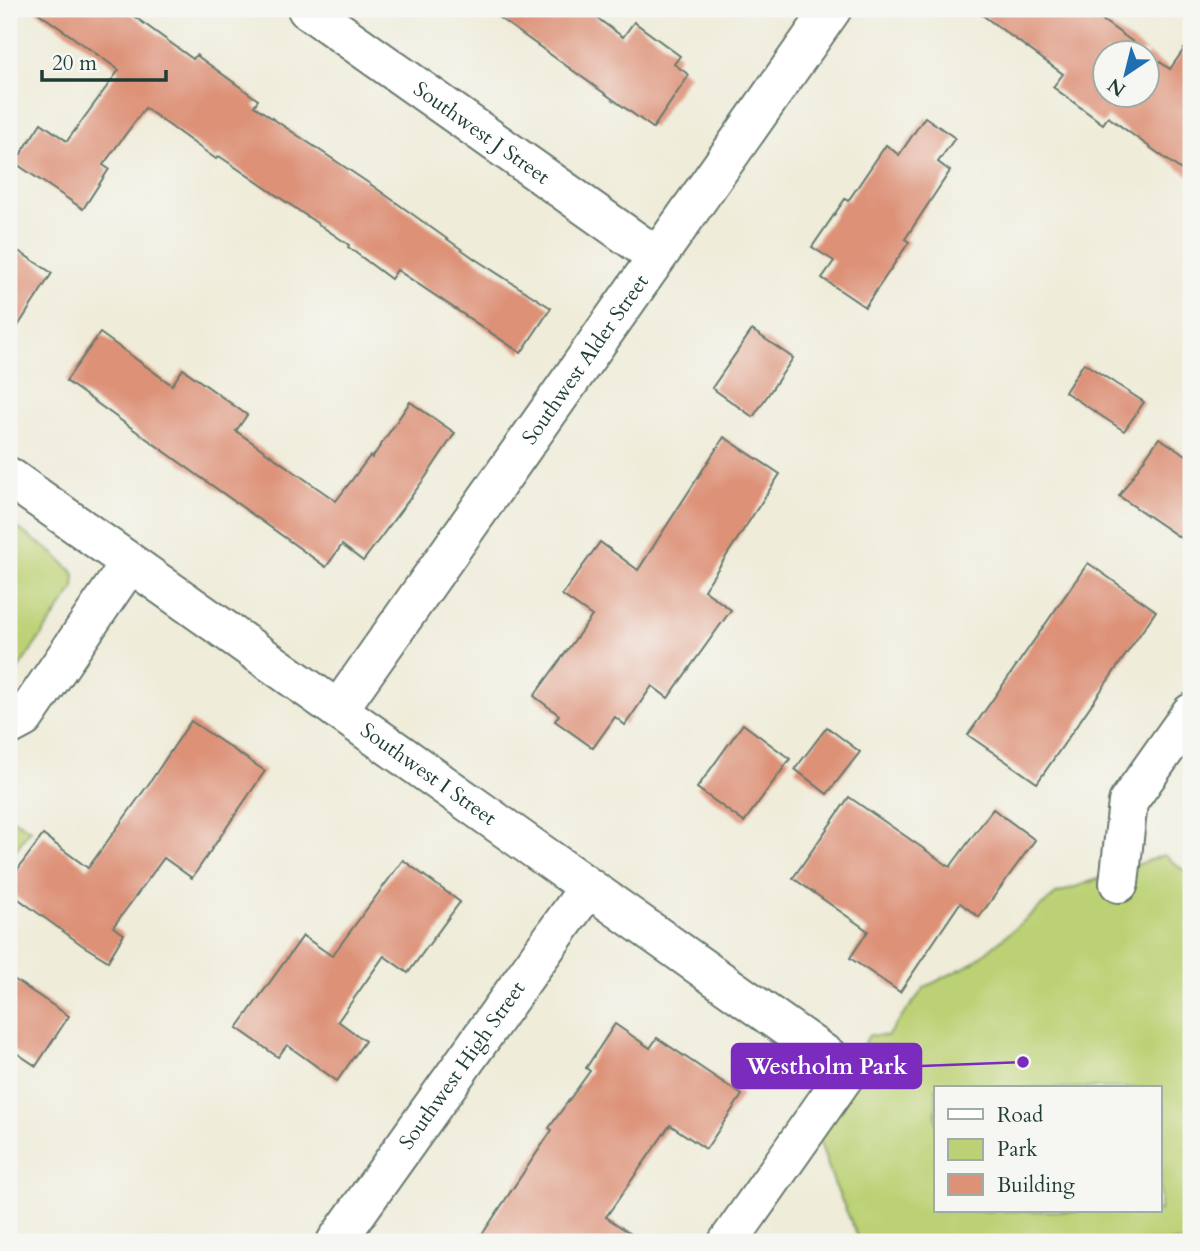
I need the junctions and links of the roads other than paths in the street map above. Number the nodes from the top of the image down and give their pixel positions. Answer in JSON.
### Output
{"nodes":[{"id":1,"x":307,"y":9,"type":"edge"},
{"id":2,"x":832,"y":9,"type":"edge"},
{"id":3,"x":656,"y":256,"type":"junction"},
{"id":4,"x":9,"y":477,"type":"edge"},
{"id":5,"x":130,"y":563,"type":"junction"},
{"id":6,"x":338,"y":710,"type":"junction"},
{"id":7,"x":1191,"y":713,"type":"edge"},
{"id":8,"x":9,"y":726,"type":"edge"},
{"id":9,"x":1119,"y":883,"type":"dead end"},
{"id":10,"x":588,"y":888,"type":"junction"},
{"id":11,"x":336,"y":1242,"type":"edge"},
{"id":12,"x":728,"y":1242,"type":"edge"}],
"edges":[{"from":1,"to":3,"type":"street","name":"Southwest J Street"},
{"from":2,"to":3,"type":"street","name":"Southwest Alder Street"},
{"from":3,"to":6,"type":"street","name":"Southwest Alder Street"},
{"from":4,"to":5,"type":"street","name":"Southwest I Street"},
{"from":5,"to":6,"type":"street","name":"Southwest I Street"},
{"from":5,"to":8,"type":"street"},
{"from":6,"to":10,"type":"street","name":"Southwest I Street"},
{"from":7,"to":9,"type":"street"},
{"from":10,"to":11,"type":"street","name":"Southwest High Street"},
{"from":10,"to":12,"type":"street","name":"Southwest I Street"}]}
